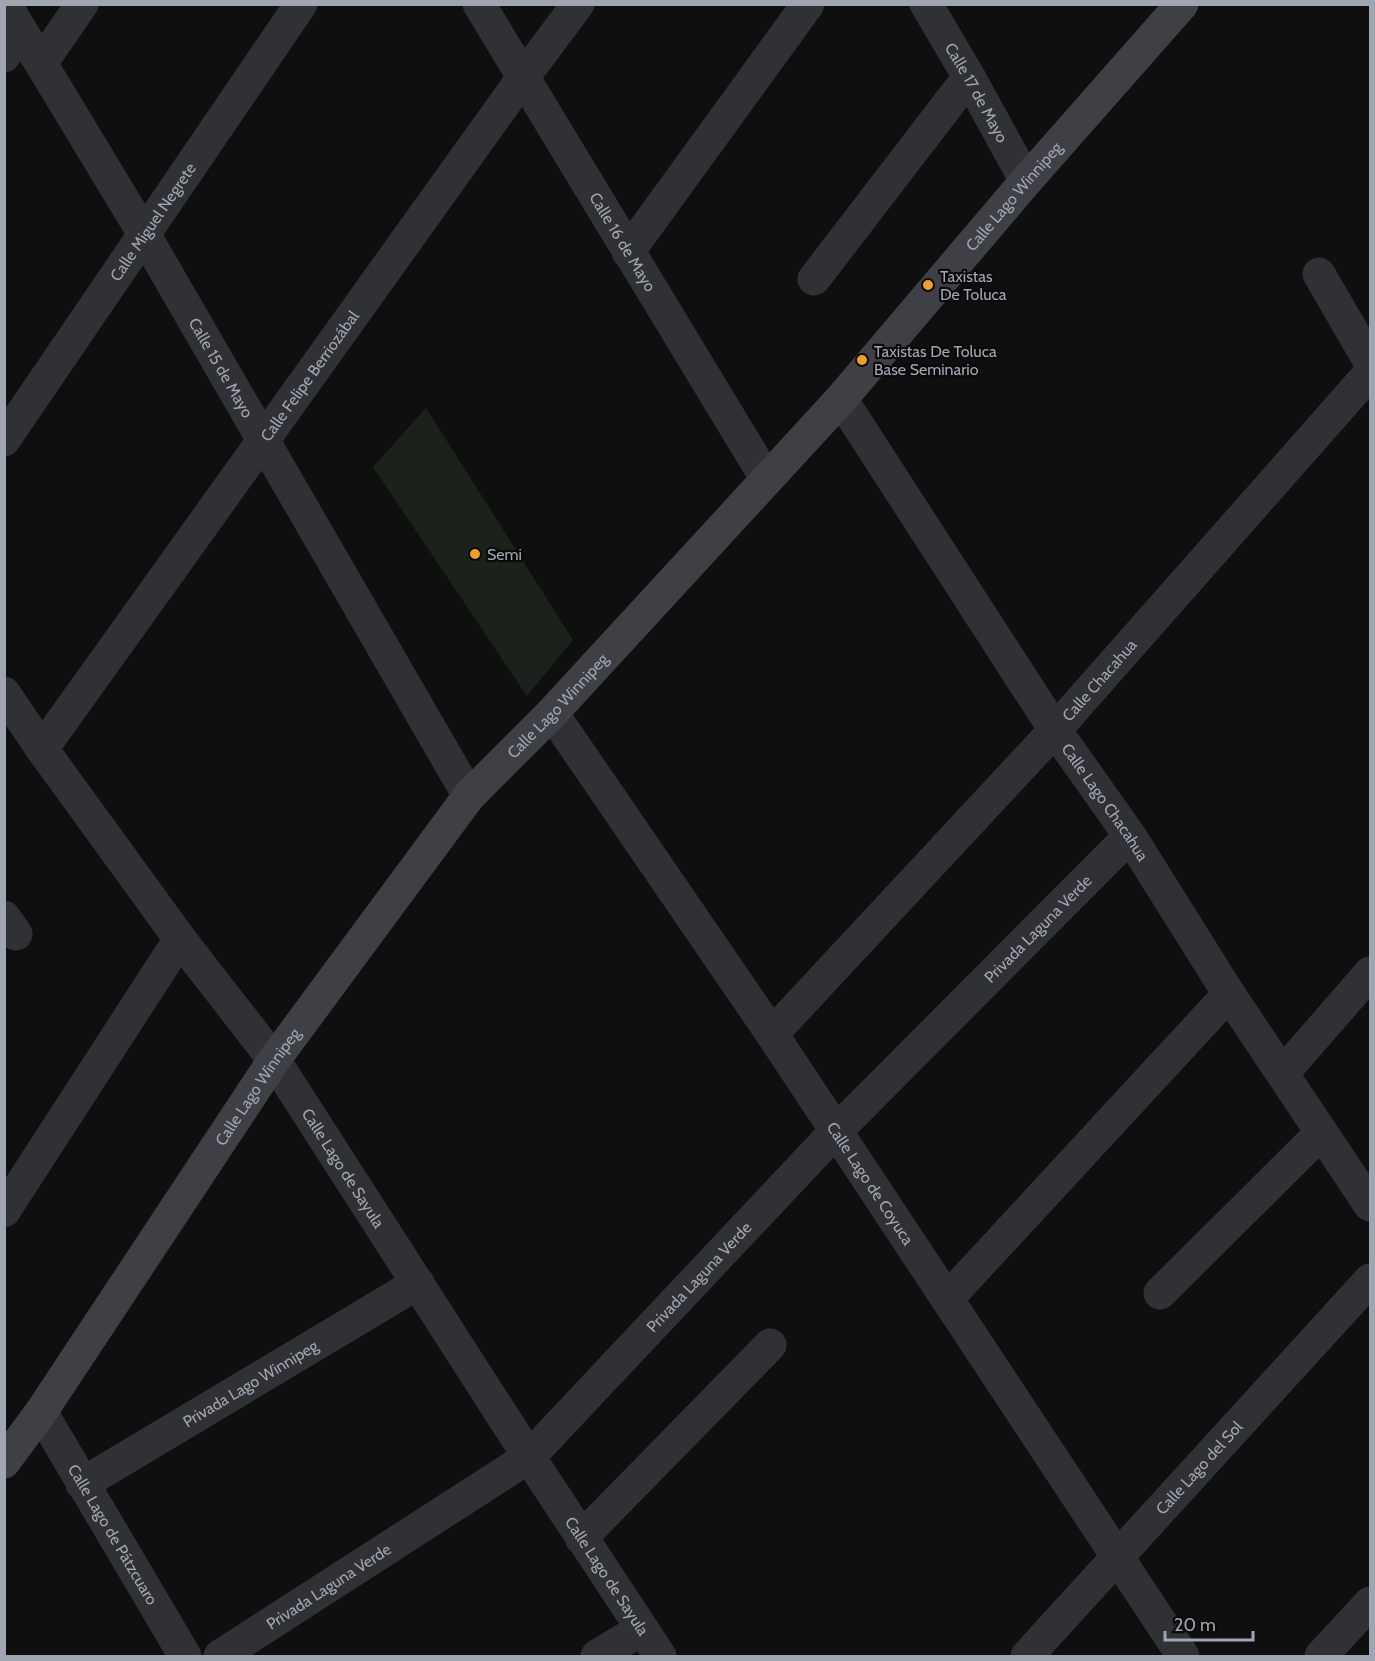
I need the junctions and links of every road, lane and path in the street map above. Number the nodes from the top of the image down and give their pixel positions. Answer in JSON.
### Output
{"nodes":[{"id":1,"x":82,"y":4,"type":"edge"},
{"id":2,"x":301,"y":4,"type":"edge"},
{"id":3,"x":479,"y":4,"type":"edge"},
{"id":4,"x":578,"y":4,"type":"edge"},
{"id":5,"x":808,"y":4,"type":"edge"},
{"id":6,"x":926,"y":4,"type":"edge"},
{"id":7,"x":1182,"y":4,"type":"edge"},
{"id":8,"x":10,"y":31,"type":"edge"},
{"id":9,"x":42,"y":62,"type":"junction"},
{"id":10,"x":969,"y":77,"type":"junction"},
{"id":11,"x":522,"y":78,"type":"junction"},
{"id":12,"x":1026,"y":181,"type":"junction"},
{"id":13,"x":144,"y":234,"type":"junction"},
{"id":14,"x":628,"y":252,"type":"junction"},
{"id":15,"x":1320,"y":274,"type":"dead end"},
{"id":16,"x":814,"y":279,"type":"dead end"},
{"id":17,"x":1371,"y":362,"type":"edge"},
{"id":18,"x":1371,"y":373,"type":"edge"},
{"id":19,"x":841,"y":399,"type":"junction"},
{"id":20,"x":4,"y":440,"type":"edge"},
{"id":21,"x":263,"y":441,"type":"junction"},
{"id":22,"x":766,"y":478,"type":"junction"},
{"id":23,"x":4,"y":693,"type":"edge"},
{"id":24,"x":552,"y":713,"type":"junction"},
{"id":25,"x":1055,"y":730,"type":"junction"},
{"id":26,"x":42,"y":749,"type":"junction"},
{"id":27,"x":469,"y":796,"type":"junction"},
{"id":28,"x":1130,"y":837,"type":"junction"},
{"id":29,"x":180,"y":939,"type":"junction"},
{"id":30,"x":1371,"y":973,"type":"edge"},
{"id":31,"x":1230,"y":994,"type":"junction"},
{"id":32,"x":772,"y":1034,"type":"junction"},
{"id":33,"x":274,"y":1060,"type":"junction"},
{"id":34,"x":1283,"y":1073,"type":"junction"},
{"id":35,"x":836,"y":1131,"type":"junction"},
{"id":36,"x":1321,"y":1133,"type":"junction"},
{"id":37,"x":1371,"y":1205,"type":"edge"},
{"id":38,"x":4,"y":1211,"type":"edge"},
{"id":39,"x":1371,"y":1280,"type":"edge"},
{"id":40,"x":418,"y":1283,"type":"junction"},
{"id":41,"x":1160,"y":1293,"type":"dead end"},
{"id":42,"x":947,"y":1299,"type":"junction"},
{"id":43,"x":770,"y":1345,"type":"dead end"},
{"id":44,"x":40,"y":1412,"type":"junction"},
{"id":45,"x":529,"y":1457,"type":"junction"},
{"id":46,"x":4,"y":1462,"type":"edge"},
{"id":47,"x":82,"y":1484,"type":"junction"},
{"id":48,"x":581,"y":1538,"type":"junction"},
{"id":49,"x":1118,"y":1557,"type":"junction"},
{"id":50,"x":1371,"y":1603,"type":"edge"},
{"id":51,"x":642,"y":1629,"type":"junction"},
{"id":52,"x":185,"y":1656,"type":"edge"},
{"id":53,"x":220,"y":1656,"type":"edge"},
{"id":54,"x":597,"y":1656,"type":"edge"},
{"id":55,"x":660,"y":1656,"type":"edge"},
{"id":56,"x":1027,"y":1656,"type":"edge"},
{"id":57,"x":1183,"y":1656,"type":"edge"},
{"id":58,"x":1321,"y":1656,"type":"edge"}],
"edges":[{"from":1,"to":9,"type":"street"},
{"from":2,"to":13,"type":"street","name":"Calle Miguel Negrete"},
{"from":3,"to":11,"type":"street","name":"Calle 16 de Mayo"},
{"from":4,"to":11,"type":"street","name":"Calle Felipe Berriozábal"},
{"from":5,"to":14,"type":"street"},
{"from":6,"to":10,"type":"street","name":"Calle 17 de Mayo"},
{"from":7,"to":12,"type":"main road","name":"Calle Lago Winnipeg"},
{"from":8,"to":9,"type":"street","name":"Calle 15 de Mayo"},
{"from":9,"to":13,"type":"street","name":"Calle 15 de Mayo"},
{"from":10,"to":12,"type":"street","name":"Calle 17 de Mayo"},
{"from":10,"to":16,"type":"street"},
{"from":11,"to":14,"type":"street","name":"Calle 16 de Mayo"},
{"from":11,"to":21,"type":"street","name":"Calle Felipe Berriozábal"},
{"from":12,"to":19,"type":"main road","name":"Calle Lago Winnipeg"},
{"from":13,"to":20,"type":"street","name":"Calle Miguel Negrete"},
{"from":13,"to":21,"type":"street","name":"Calle 15 de Mayo"},
{"from":14,"to":22,"type":"street","name":"Calle 16 de Mayo"},
{"from":15,"to":17,"type":"street"},
{"from":18,"to":25,"type":"street","name":"Calle Chacahua"},
{"from":19,"to":22,"type":"main road","name":"Calle Lago Winnipeg"},
{"from":19,"to":25,"type":"street","name":"Calle Lago Chacahua"},
{"from":21,"to":26,"type":"street","name":"Calle Felipe Berriozábal"},
{"from":21,"to":27,"type":"street","name":"Calle 15 de Mayo"},
{"from":22,"to":24,"type":"main road","name":"Calle Lago Winnipeg"},
{"from":23,"to":26,"type":"street","name":"Calle Lago de Sayula"},
{"from":24,"to":27,"type":"main road","name":"Calle Lago Winnipeg"},
{"from":24,"to":32,"type":"street","name":"Calle Lago de Coyuca"},
{"from":25,"to":28,"type":"street","name":"Calle Lago Chacahua"},
{"from":25,"to":32,"type":"street","name":"Calle Chacahua"},
{"from":26,"to":29,"type":"street","name":"Calle Lago de Sayula"},
{"from":27,"to":33,"type":"main road","name":"Calle Lago Winnipeg"},
{"from":28,"to":31,"type":"street","name":"Calle Lago Chacahua"},
{"from":28,"to":35,"type":"street","name":"Privada Laguna Verde"},
{"from":29,"to":33,"type":"street","name":"Calle Lago de Sayula"},
{"from":29,"to":38,"type":"street"},
{"from":30,"to":34,"type":"street"},
{"from":31,"to":34,"type":"street","name":"Calle Lago Chacahua"},
{"from":31,"to":42,"type":"street"},
{"from":32,"to":35,"type":"street","name":"Calle Lago de Coyuca"},
{"from":33,"to":40,"type":"street","name":"Calle Lago de Sayula"},
{"from":33,"to":44,"type":"main road","name":"Calle Lago Winnipeg"},
{"from":34,"to":36,"type":"street","name":"Calle Lago Chacahua"},
{"from":35,"to":42,"type":"street","name":"Calle Lago de Coyuca"},
{"from":35,"to":45,"type":"street","name":"Privada Laguna Verde"},
{"from":36,"to":37,"type":"street","name":"Calle Lago Chacahua"},
{"from":36,"to":41,"type":"street"},
{"from":39,"to":49,"type":"street","name":"Calle Lago del Sol"},
{"from":40,"to":45,"type":"street","name":"Calle Lago de Sayula"},
{"from":40,"to":47,"type":"street","name":"Privada Lago Winnipeg"},
{"from":42,"to":49,"type":"street","name":"Calle Lago de Coyuca"},
{"from":43,"to":48,"type":"street"},
{"from":44,"to":46,"type":"main road","name":"Calle Lago Winnipeg"},
{"from":44,"to":47,"type":"street","name":"Calle Lago de Pátzcuaro"},
{"from":45,"to":48,"type":"street","name":"Calle Lago de Sayula"},
{"from":45,"to":53,"type":"street","name":"Privada Laguna Verde"},
{"from":47,"to":52,"type":"street","name":"Calle Lago de Pátzcuaro"},
{"from":48,"to":51,"type":"street","name":"Calle Lago de Sayula"},
{"from":49,"to":56,"type":"street","name":"Calle Lago del Sol"},
{"from":49,"to":57,"type":"street","name":"Calle Lago de Coyuca"},
{"from":50,"to":58,"type":"street"},
{"from":51,"to":54,"type":"street"},
{"from":51,"to":55,"type":"street","name":"Calle Lago de Sayula"}]}
